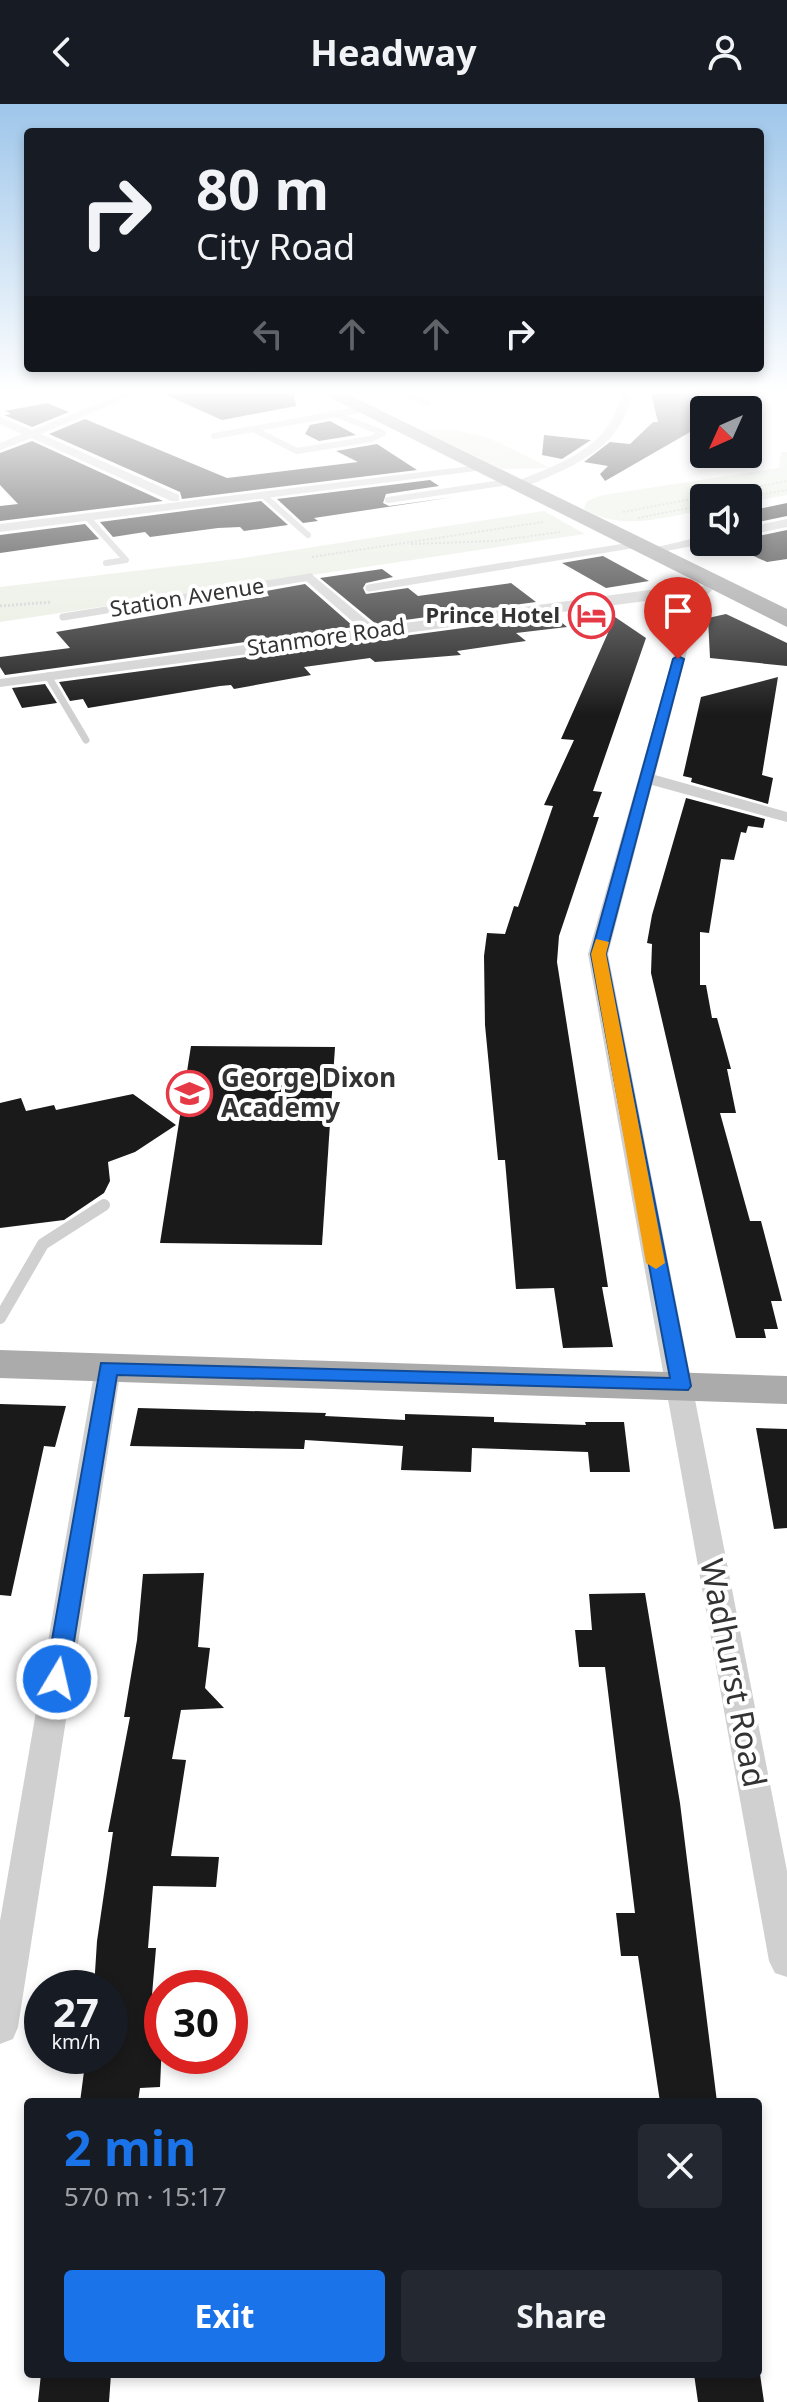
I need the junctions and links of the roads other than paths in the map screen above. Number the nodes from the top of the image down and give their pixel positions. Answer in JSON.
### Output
{"nodes":[{"id":1,"x":213,"y":501,"type":"edge"},
{"id":2,"x":270,"y":501,"type":"edge"},
{"id":3,"x":558,"y":501,"type":"edge"},
{"id":4,"x":87,"y":517,"type":"junction"},
{"id":5,"x":787,"y":523,"type":"edge"},
{"id":6,"x":0,"y":528,"type":"edge"},
{"id":7,"x":762,"y":528,"type":"edge"},
{"id":8,"x":308,"y":535,"type":"dead end"},
{"id":9,"x":690,"y":542,"type":"edge"},
{"id":10,"x":640,"y":548,"type":"junction"},
{"id":11,"x":106,"y":563,"type":"dead end"},
{"id":12,"x":310,"y":577,"type":"joint"},
{"id":13,"x":369,"y":588,"type":"dead end"},
{"id":14,"x":706,"y":588,"type":"junction"},
{"id":15,"x":63,"y":617,"type":"dead end"},
{"id":16,"x":787,"y":619,"type":"edge"},
{"id":17,"x":371,"y":631,"type":"junction"},
{"id":18,"x":48,"y":676,"type":"junction"},
{"id":19,"x":0,"y":683,"type":"edge"},
{"id":20,"x":86,"y":740,"type":"dead end"},
{"id":21,"x":647,"y":778,"type":"junction"},
{"id":22,"x":787,"y":817,"type":"edge"},
{"id":23,"x":104,"y":1205,"type":"dead end"},
{"id":24,"x":0,"y":1318,"type":"edge"},
{"id":25,"x":0,"y":1364,"type":"edge"},
{"id":26,"x":108,"y":1368,"type":"junction"},
{"id":27,"x":681,"y":1386,"type":"junction"},
{"id":28,"x":787,"y":1390,"type":"edge"},
{"id":29,"x":787,"y":1961,"type":"edge"},
{"id":30,"x":0,"y":2027,"type":"edge"}],
"edges":[{"from":1,"to":4,"type":"street"},
{"from":2,"to":8,"type":"lane"},
{"from":3,"to":10,"type":"highway"},
{"from":4,"to":6,"type":"street"},
{"from":4,"to":11,"type":"lane"},
{"from":5,"to":7,"type":"street"},
{"from":9,"to":10,"type":"street"},
{"from":10,"to":13,"type":"lane"},
{"from":10,"to":14,"type":"highway"},
{"from":12,"to":15,"type":"lane","name":"Station Avenue"},
{"from":12,"to":17,"type":"street"},
{"from":14,"to":16,"type":"highway"},
{"from":14,"to":17,"type":"street","name":"Stanmore Road"},
{"from":14,"to":21,"type":"street","name":"Wadhurst Road"},
{"from":17,"to":18,"type":"street","name":"Stanmore Road"},
{"from":18,"to":19,"type":"street","name":"Stanmore Road"},
{"from":18,"to":20,"type":"lane"},
{"from":21,"to":22,"type":"street"},
{"from":21,"to":27,"type":"street","name":"Wadhurst Road"},
{"from":23,"to":24,"type":"lane"},
{"from":25,"to":26,"type":"main road"},
{"from":26,"to":27,"type":"main road"},
{"from":26,"to":30,"type":"street"},
{"from":27,"to":28,"type":"main road"},
{"from":27,"to":29,"type":"street","name":"Wadhurst Road"}]}
